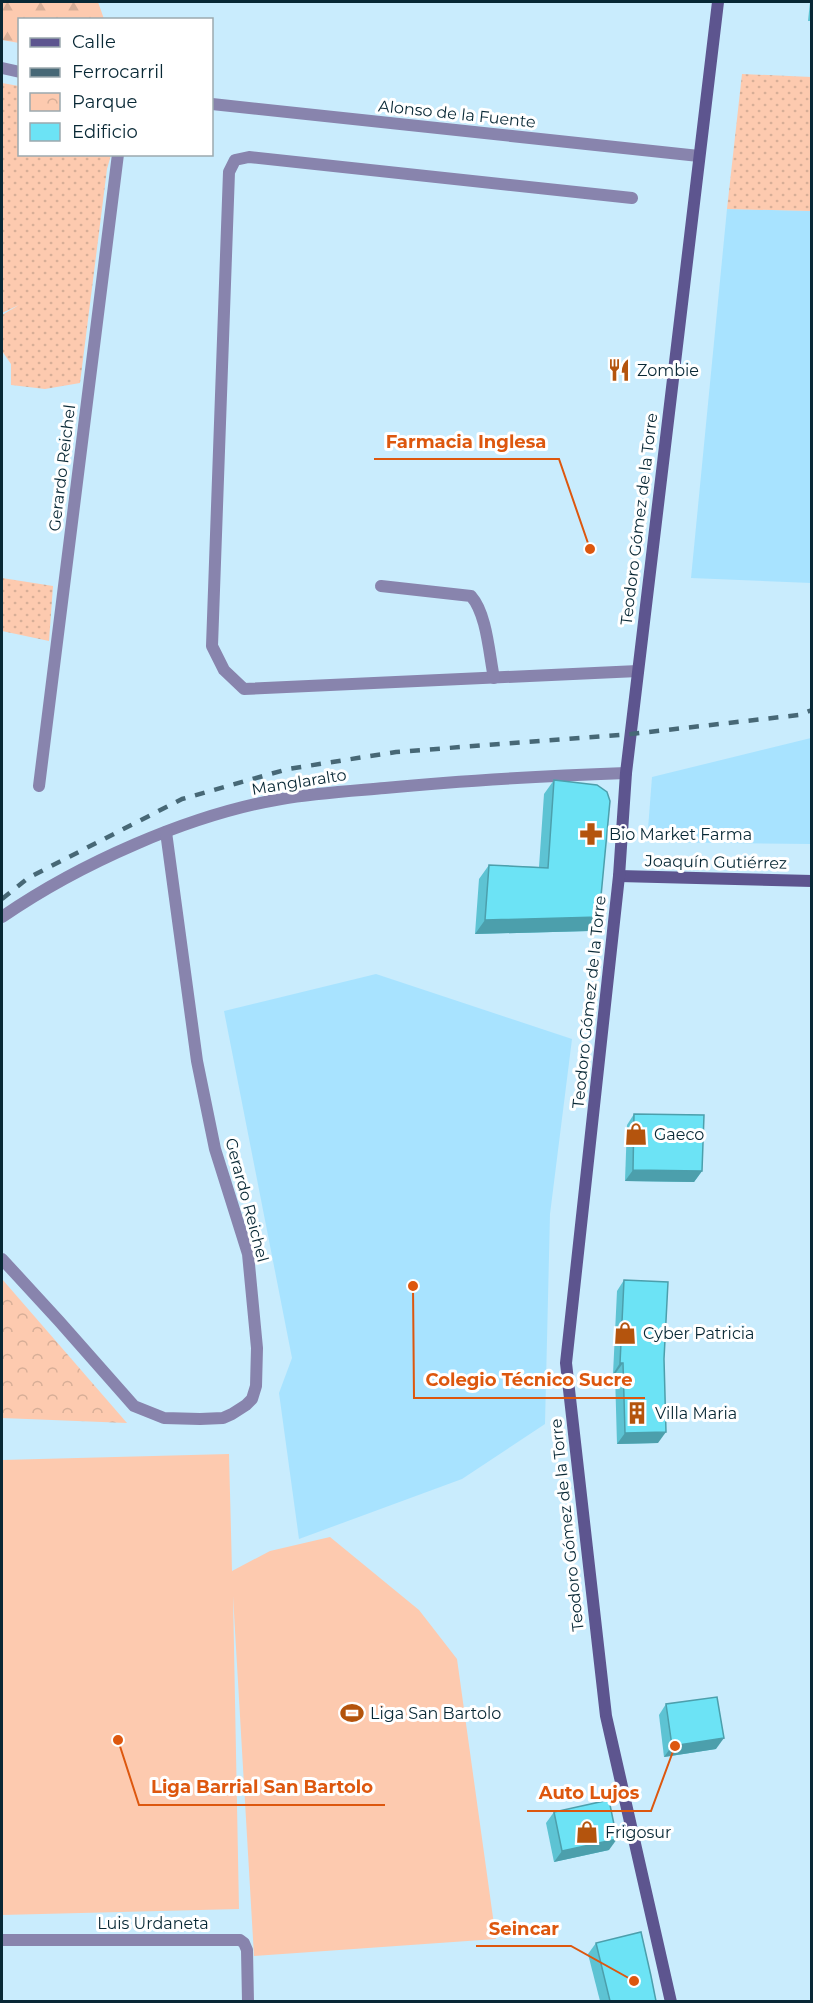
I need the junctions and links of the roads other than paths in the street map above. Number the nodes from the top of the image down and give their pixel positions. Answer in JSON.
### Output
{"nodes":[{"id":1,"x":718,"y":2,"type":"edge"},
{"id":2,"x":2,"y":68,"type":"edge"},
{"id":3,"x":18,"y":72,"type":"edge"},
{"id":4,"x":213,"y":104,"type":"edge"},
{"id":5,"x":118,"y":156,"type":"edge"},
{"id":6,"x":699,"y":156,"type":"junction"},
{"id":7,"x":632,"y":198,"type":"dead end"},
{"id":8,"x":381,"y":586,"type":"dead end"},
{"id":9,"x":638,"y":671,"type":"junction"},
{"id":10,"x":494,"y":678,"type":"junction"},
{"id":11,"x":626,"y":772,"type":"junction"},
{"id":12,"x":39,"y":786,"type":"dead end"},
{"id":13,"x":166,"y":832,"type":"junction"},
{"id":14,"x":619,"y":876,"type":"junction"},
{"id":15,"x":812,"y":881,"type":"edge"},
{"id":16,"x":2,"y":917,"type":"edge"},
{"id":17,"x":2,"y":1259,"type":"edge"},
{"id":18,"x":2,"y":1940,"type":"edge"},
{"id":19,"x":248,"y":2001,"type":"edge"},
{"id":20,"x":671,"y":2001,"type":"edge"}],
"edges":[{"from":1,"to":6,"type":"street","name":"Teodoro Gómez de la Torre"},
{"from":2,"to":3,"type":"street"},
{"from":4,"to":6,"type":"street","name":"Alonso de la Fuente"},
{"from":5,"to":12,"type":"street","name":"Gerardo Reichel"},
{"from":6,"to":9,"type":"street","name":"Teodoro Gómez de la Torre"},
{"from":7,"to":10,"type":"street"},
{"from":8,"to":10,"type":"street"},
{"from":9,"to":10,"type":"street"},
{"from":9,"to":11,"type":"street","name":"Teodoro Gómez de la Torre"},
{"from":11,"to":13,"type":"street","name":"Manglaralto"},
{"from":11,"to":14,"type":"street","name":"Teodoro Gómez de la Torre"},
{"from":13,"to":16,"type":"street","name":"Manglaralto"},
{"from":13,"to":17,"type":"street","name":"Gerardo Reichel"},
{"from":14,"to":15,"type":"street","name":"Joaquín Gutiérrez"},
{"from":14,"to":20,"type":"street","name":"Teodoro Gómez de la Torre"},
{"from":18,"to":19,"type":"street","name":"Luis Urdaneta"}]}
